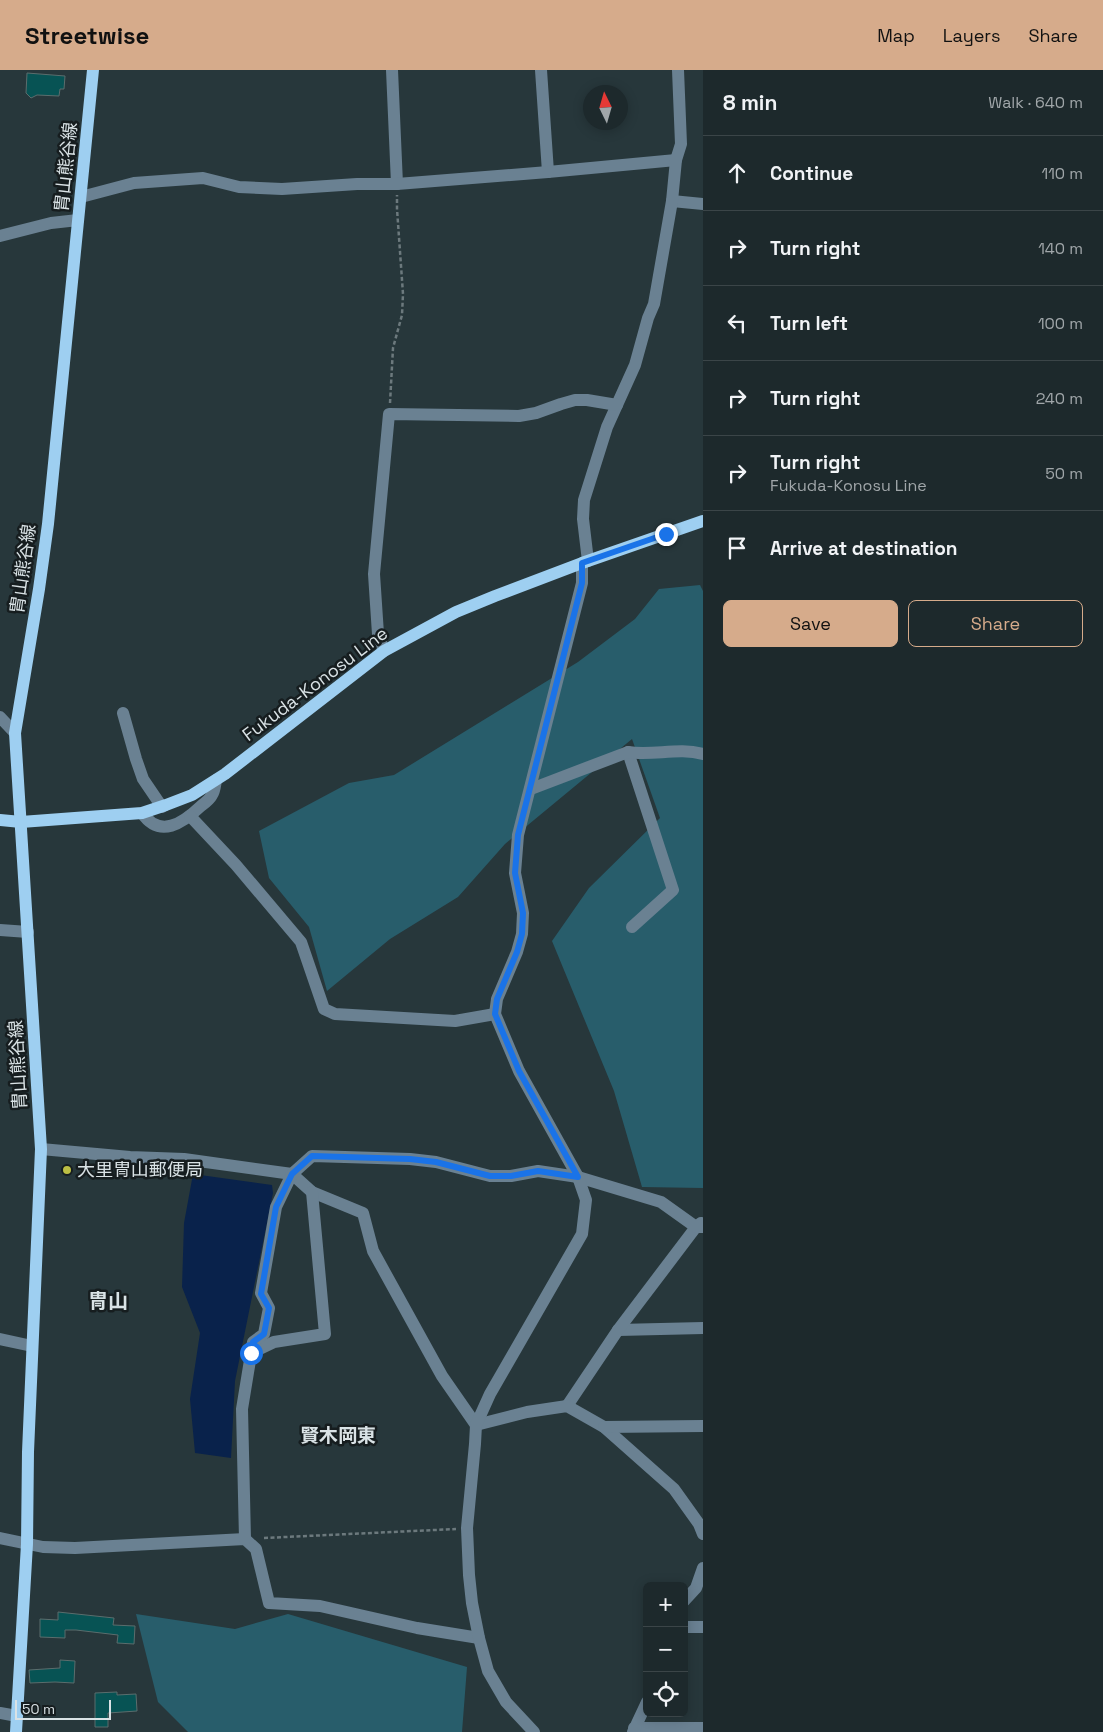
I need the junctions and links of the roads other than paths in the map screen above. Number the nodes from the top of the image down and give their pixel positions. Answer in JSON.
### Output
{"nodes":[{"id":1,"x":93,"y":70,"type":"edge"},
{"id":2,"x":392,"y":70,"type":"edge"},
{"id":3,"x":541,"y":70,"type":"edge"},
{"id":4,"x":678,"y":70,"type":"edge"},
{"id":5,"x":676,"y":160,"type":"junction"},
{"id":6,"x":548,"y":172,"type":"junction"},
{"id":7,"x":397,"y":184,"type":"junction"},
{"id":8,"x":81,"y":197,"type":"junction"},
{"id":9,"x":672,"y":201,"type":"junction"},
{"id":10,"x":703,"y":204,"type":"edge"},
{"id":11,"x":78,"y":220,"type":"junction"},
{"id":12,"x":0,"y":236,"type":"edge"},
{"id":13,"x":617,"y":405,"type":"junction"},
{"id":14,"x":703,"y":521,"type":"edge"},
{"id":15,"x":585,"y":562,"type":"junction"},
{"id":16,"x":384,"y":651,"type":"junction"},
{"id":17,"x":123,"y":713,"type":"dead end"},
{"id":18,"x":0,"y":717,"type":"edge"},
{"id":19,"x":15,"y":733,"type":"junction"},
{"id":20,"x":628,"y":752,"type":"junction"},
{"id":21,"x":703,"y":754,"type":"edge"},
{"id":22,"x":216,"y":780,"type":"junction"},
{"id":23,"x":531,"y":790,"type":"junction"},
{"id":24,"x":162,"y":807,"type":"junction"},
{"id":25,"x":142,"y":813,"type":"junction"},
{"id":26,"x":190,"y":816,"type":"junction"},
{"id":27,"x":0,"y":820,"type":"edge"},
{"id":28,"x":21,"y":822,"type":"junction"},
{"id":29,"x":632,"y":927,"type":"dead end"},
{"id":30,"x":0,"y":930,"type":"edge"},
{"id":31,"x":28,"y":932,"type":"junction"},
{"id":32,"x":495,"y":1014,"type":"junction"},
{"id":33,"x":41,"y":1149,"type":"junction"},
{"id":34,"x":292,"y":1174,"type":"junction"},
{"id":35,"x":578,"y":1177,"type":"junction"},
{"id":36,"x":312,"y":1192,"type":"junction"},
{"id":37,"x":701,"y":1225,"type":"edge"},
{"id":38,"x":703,"y":1328,"type":"edge"},
{"id":39,"x":618,"y":1330,"type":"junction"},
{"id":40,"x":0,"y":1340,"type":"edge"},
{"id":41,"x":32,"y":1346,"type":"junction"},
{"id":42,"x":251,"y":1353,"type":"junction"},
{"id":43,"x":567,"y":1406,"type":"junction"},
{"id":44,"x":476,"y":1425,"type":"junction"},
{"id":45,"x":703,"y":1426,"type":"edge"},
{"id":46,"x":604,"y":1427,"type":"junction"},
{"id":47,"x":702,"y":1527,"type":"edge"},
{"id":48,"x":0,"y":1538,"type":"edge"},
{"id":49,"x":245,"y":1539,"type":"junction"},
{"id":50,"x":27,"y":1544,"type":"junction"},
{"id":51,"x":703,"y":1568,"type":"edge"},
{"id":52,"x":688,"y":1597,"type":"edge"},
{"id":53,"x":688,"y":1626,"type":"edge"},
{"id":54,"x":703,"y":1627,"type":"edge"},
{"id":55,"x":478,"y":1638,"type":"junction"},
{"id":56,"x":643,"y":1711,"type":"edge"},
{"id":57,"x":0,"y":1713,"type":"edge"},
{"id":58,"x":17,"y":1716,"type":"junction"},
{"id":59,"x":703,"y":1728,"type":"edge"},
{"id":60,"x":634,"y":1730,"type":"edge"},
{"id":61,"x":16,"y":1732,"type":"edge"},
{"id":62,"x":534,"y":1732,"type":"edge"}],
"edges":[{"from":1,"to":8,"type":"main road","name":"胄山熊谷線"},
{"from":2,"to":7,"type":"street"},
{"from":3,"to":6,"type":"street"},
{"from":4,"to":5,"type":"street"},
{"from":5,"to":6,"type":"street"},
{"from":5,"to":9,"type":"street"},
{"from":6,"to":7,"type":"street"},
{"from":7,"to":8,"type":"street"},
{"from":8,"to":11,"type":"main road","name":"胄山熊谷線"},
{"from":9,"to":10,"type":"street"},
{"from":9,"to":13,"type":"street"},
{"from":11,"to":12,"type":"street"},
{"from":11,"to":19,"type":"main road","name":"胄山熊谷線"},
{"from":13,"to":15,"type":"street"},
{"from":13,"to":16,"type":"street"},
{"from":14,"to":15,"type":"main road","name":"Fukuda-Konosu Line"},
{"from":15,"to":16,"type":"main road","name":"Fukuda-Konosu Line"},
{"from":15,"to":23,"type":"street"},
{"from":16,"to":22,"type":"main road","name":"Fukuda-Konosu Line"},
{"from":17,"to":24,"type":"street"},
{"from":18,"to":19,"type":"street"},
{"from":19,"to":28,"type":"main road","name":"胄山熊谷線"},
{"from":20,"to":21,"type":"street"},
{"from":20,"to":23,"type":"street"},
{"from":20,"to":29,"type":"street"},
{"from":22,"to":24,"type":"main road","name":"Fukuda-Konosu Line"},
{"from":22,"to":26,"type":"street"},
{"from":23,"to":32,"type":"street"},
{"from":24,"to":25,"type":"main road","name":"Fukuda-Konosu Line"},
{"from":25,"to":26,"type":"street"},
{"from":25,"to":28,"type":"main road","name":"Fukuda-Konosu Line"},
{"from":26,"to":32,"type":"street"},
{"from":27,"to":28,"type":"main road","name":"Fukuda-Konosu Line"},
{"from":28,"to":31,"type":"main road","name":"胄山熊谷線"},
{"from":30,"to":31,"type":"street"},
{"from":31,"to":33,"type":"main road","name":"胄山熊谷線"},
{"from":32,"to":35,"type":"street"},
{"from":33,"to":34,"type":"street"},
{"from":33,"to":41,"type":"main road","name":"胄山熊谷線"},
{"from":34,"to":35,"type":"street"},
{"from":34,"to":36,"type":"street"},
{"from":34,"to":42,"type":"street"},
{"from":35,"to":37,"type":"street"},
{"from":35,"to":44,"type":"street"},
{"from":36,"to":42,"type":"street"},
{"from":36,"to":44,"type":"street"},
{"from":37,"to":39,"type":"street"},
{"from":38,"to":39,"type":"street"},
{"from":39,"to":43,"type":"street"},
{"from":40,"to":41,"type":"street"},
{"from":41,"to":50,"type":"main road","name":"胄山熊谷線"},
{"from":42,"to":49,"type":"street"},
{"from":43,"to":44,"type":"street"},
{"from":43,"to":46,"type":"street"},
{"from":44,"to":55,"type":"street"},
{"from":45,"to":46,"type":"street"},
{"from":46,"to":47,"type":"street"},
{"from":48,"to":50,"type":"street"},
{"from":49,"to":50,"type":"street"},
{"from":49,"to":55,"type":"street"},
{"from":50,"to":58,"type":"main road","name":"胄山熊谷線"},
{"from":51,"to":52,"type":"street"},
{"from":53,"to":54,"type":"street"},
{"from":55,"to":62,"type":"street"},
{"from":56,"to":60,"type":"street"},
{"from":57,"to":58,"type":"street"},
{"from":58,"to":61,"type":"main road","name":"胄山熊谷線"},
{"from":59,"to":60,"type":"street"}]}
